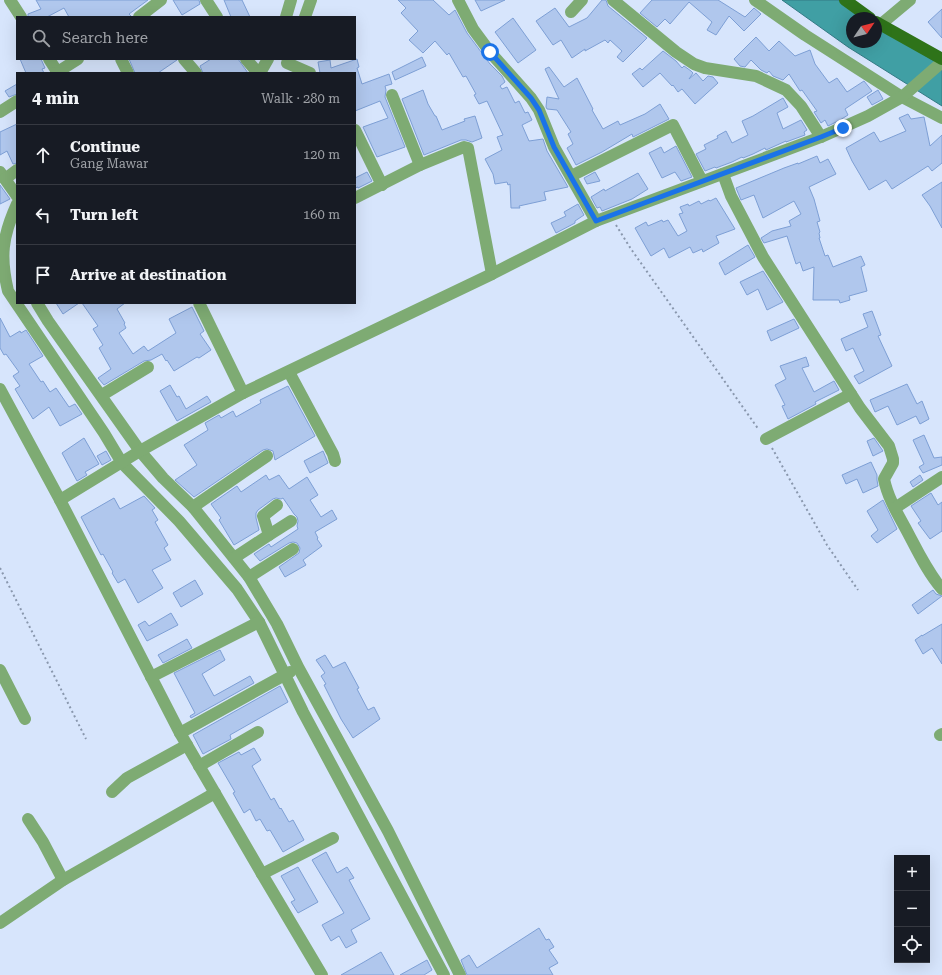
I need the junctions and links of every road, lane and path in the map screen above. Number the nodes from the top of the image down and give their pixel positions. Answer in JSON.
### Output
{"nodes":[{"id":1,"x":10,"y":0,"type":"edge"},
{"id":2,"x":161,"y":0,"type":"edge"},
{"id":3,"x":206,"y":0,"type":"edge"},
{"id":4,"x":291,"y":0,"type":"edge"},
{"id":5,"x":312,"y":0,"type":"edge"},
{"id":6,"x":458,"y":0,"type":"edge"},
{"id":7,"x":582,"y":0,"type":"edge"},
{"id":8,"x":613,"y":0,"type":"edge"},
{"id":9,"x":755,"y":0,"type":"edge"},
{"id":10,"x":846,"y":0,"type":"edge"},
{"id":11,"x":910,"y":0,"type":"edge"},
{"id":12,"x":571,"y":12,"type":"dead end"},
{"id":13,"x":862,"y":12,"type":"edge"},
{"id":14,"x":145,"y":15,"type":"edge"},
{"id":15,"x":20,"y":16,"type":"edge"},
{"id":16,"x":216,"y":16,"type":"edge"},
{"id":17,"x":286,"y":16,"type":"edge"},
{"id":18,"x":305,"y":16,"type":"edge"},
{"id":19,"x":882,"y":21,"type":"edge"},
{"id":20,"x":882,"y":26,"type":"edge"},
{"id":21,"x":50,"y":60,"type":"edge"},
{"id":22,"x":76,"y":60,"type":"edge"},
{"id":23,"x":122,"y":60,"type":"edge"},
{"id":24,"x":185,"y":60,"type":"edge"},
{"id":25,"x":247,"y":60,"type":"edge"},
{"id":26,"x":267,"y":60,"type":"edge"},
{"id":27,"x":942,"y":61,"type":"edge"},
{"id":28,"x":285,"y":65,"type":"edge"},
{"id":29,"x":56,"y":72,"type":"edge"},
{"id":30,"x":58,"y":72,"type":"edge"},
{"id":31,"x":128,"y":72,"type":"edge"},
{"id":32,"x":195,"y":72,"type":"edge"},
{"id":33,"x":258,"y":72,"type":"edge"},
{"id":34,"x":260,"y":72,"type":"edge"},
{"id":35,"x":307,"y":72,"type":"edge"},
{"id":36,"x":392,"y":95,"type":"dead end"},
{"id":37,"x":905,"y":95,"type":"junction"},
{"id":38,"x":16,"y":102,"type":"edge"},
{"id":39,"x":0,"y":112,"type":"edge"},
{"id":40,"x":942,"y":118,"type":"edge"},
{"id":41,"x":356,"y":132,"type":"edge"},
{"id":42,"x":821,"y":137,"type":"junction"},
{"id":43,"x":420,"y":165,"type":"junction"},
{"id":44,"x":16,"y":170,"type":"edge"},
{"id":45,"x":723,"y":174,"type":"junction"},
{"id":46,"x":3,"y":176,"type":"edge"},
{"id":47,"x":571,"y":176,"type":"junction"},
{"id":48,"x":702,"y":181,"type":"junction"},
{"id":49,"x":382,"y":185,"type":"junction"},
{"id":50,"x":16,"y":195,"type":"edge"},
{"id":51,"x":356,"y":198,"type":"edge"},
{"id":52,"x":16,"y":207,"type":"edge"},
{"id":53,"x":610,"y":216,"type":"junction"},
{"id":54,"x":596,"y":221,"type":"junction"},
{"id":55,"x":492,"y":274,"type":"junction"},
{"id":56,"x":16,"y":296,"type":"edge"},
{"id":57,"x":199,"y":304,"type":"edge"},
{"id":58,"x":30,"y":306,"type":"edge"},
{"id":59,"x":46,"y":333,"type":"junction"},
{"id":60,"x":148,"y":367,"type":"dead end"},
{"id":61,"x":289,"y":372,"type":"junction"},
{"id":62,"x":0,"y":389,"type":"edge"},
{"id":63,"x":243,"y":394,"type":"junction"},
{"id":64,"x":851,"y":394,"type":"junction"},
{"id":65,"x":102,"y":396,"type":"junction"},
{"id":66,"x":112,"y":428,"type":"junction"},
{"id":67,"x":766,"y":439,"type":"junction"},
{"id":68,"x":267,"y":456,"type":"dead end"},
{"id":69,"x":131,"y":457,"type":"junction"},
{"id":70,"x":335,"y":461,"type":"dead end"},
{"id":71,"x":942,"y":477,"type":"edge"},
{"id":72,"x":60,"y":500,"type":"junction"},
{"id":73,"x":277,"y":505,"type":"dead end"},
{"id":74,"x":193,"y":507,"type":"junction"},
{"id":75,"x":895,"y":508,"type":"junction"},
{"id":76,"x":291,"y":521,"type":"dead end"},
{"id":77,"x":269,"y":534,"type":"junction"},
{"id":78,"x":293,"y":549,"type":"dead end"},
{"id":79,"x":234,"y":558,"type":"junction"},
{"id":80,"x":0,"y":568,"type":"edge"},
{"id":81,"x":249,"y":577,"type":"junction"},
{"id":82,"x":942,"y":589,"type":"edge"},
{"id":83,"x":858,"y":590,"type":"dead end"},
{"id":84,"x":259,"y":622,"type":"junction"},
{"id":85,"x":272,"y":632,"type":"junction"},
{"id":86,"x":0,"y":670,"type":"edge"},
{"id":87,"x":291,"y":671,"type":"junction"},
{"id":88,"x":151,"y":677,"type":"junction"},
{"id":89,"x":25,"y":719,"type":"dead end"},
{"id":90,"x":258,"y":732,"type":"dead end"},
{"id":91,"x":180,"y":733,"type":"junction"},
{"id":92,"x":86,"y":740,"type":"dead end"},
{"id":93,"x":187,"y":745,"type":"junction"},
{"id":94,"x":199,"y":766,"type":"junction"},
{"id":95,"x":112,"y":792,"type":"dead end"},
{"id":96,"x":215,"y":793,"type":"junction"},
{"id":97,"x":28,"y":819,"type":"dead end"},
{"id":98,"x":333,"y":838,"type":"dead end"},
{"id":99,"x":262,"y":874,"type":"junction"},
{"id":100,"x":63,"y":880,"type":"junction"},
{"id":101,"x":0,"y":923,"type":"edge"},
{"id":102,"x":322,"y":975,"type":"edge"},
{"id":103,"x":444,"y":975,"type":"edge"},
{"id":104,"x":460,"y":975,"type":"edge"}],
"edges":[{"from":1,"to":15,"type":"street"},
{"from":2,"to":14,"type":"street"},
{"from":3,"to":16,"type":"street"},
{"from":4,"to":17,"type":"street"},
{"from":5,"to":18,"type":"street"},
{"from":6,"to":47,"type":"street"},
{"from":7,"to":12,"type":"street"},
{"from":8,"to":42,"type":"street"},
{"from":9,"to":37,"type":"street"},
{"from":10,"to":13,"type":"main road"},
{"from":11,"to":19,"type":"street"},
{"from":20,"to":27,"type":"main road"},
{"from":21,"to":29,"type":"street"},
{"from":22,"to":30,"type":"street"},
{"from":23,"to":31,"type":"street"},
{"from":24,"to":32,"type":"street"},
{"from":25,"to":33,"type":"street"},
{"from":26,"to":34,"type":"street"},
{"from":27,"to":37,"type":"street"},
{"from":28,"to":35,"type":"street"},
{"from":36,"to":43,"type":"street"},
{"from":37,"to":40,"type":"street"},
{"from":37,"to":42,"type":"street"},
{"from":38,"to":39,"type":"street"},
{"from":41,"to":49,"type":"street"},
{"from":42,"to":45,"type":"street"},
{"from":43,"to":49,"type":"street"},
{"from":43,"to":55,"type":"street"},
{"from":44,"to":46,"type":"street"},
{"from":45,"to":48,"type":"street"},
{"from":45,"to":64,"type":"street"},
{"from":46,"to":50,"type":"street"},
{"from":47,"to":48,"type":"street"},
{"from":47,"to":54,"type":"street"},
{"from":48,"to":53,"type":"street"},
{"from":49,"to":51,"type":"street"},
{"from":52,"to":56,"type":"street"},
{"from":53,"to":54,"type":"street"},
{"from":53,"to":67,"type":"path"},
{"from":54,"to":55,"type":"street"},
{"from":55,"to":61,"type":"street"},
{"from":57,"to":63,"type":"street"},
{"from":58,"to":59,"type":"street"},
{"from":58,"to":59,"type":"street"},
{"from":59,"to":65,"type":"street"},
{"from":59,"to":66,"type":"street"},
{"from":60,"to":65,"type":"street"},
{"from":61,"to":63,"type":"street"},
{"from":61,"to":70,"type":"street"},
{"from":62,"to":72,"type":"street"},
{"from":63,"to":69,"type":"street"},
{"from":64,"to":67,"type":"street"},
{"from":64,"to":75,"type":"street"},
{"from":65,"to":66,"type":"street"},
{"from":66,"to":69,"type":"street"},
{"from":66,"to":69,"type":"street"},
{"from":67,"to":83,"type":"path"},
{"from":68,"to":74,"type":"street"},
{"from":69,"to":72,"type":"street"},
{"from":69,"to":74,"type":"street"},
{"from":69,"to":84,"type":"street"},
{"from":71,"to":75,"type":"street"},
{"from":72,"to":88,"type":"street"},
{"from":73,"to":77,"type":"street"},
{"from":74,"to":79,"type":"street"},
{"from":75,"to":82,"type":"street"},
{"from":76,"to":77,"type":"street"},
{"from":77,"to":79,"type":"street"},
{"from":78,"to":81,"type":"street"},
{"from":79,"to":81,"type":"street"},
{"from":80,"to":92,"type":"path"},
{"from":81,"to":85,"type":"street"},
{"from":84,"to":85,"type":"street"},
{"from":84,"to":88,"type":"street"},
{"from":85,"to":87,"type":"street"},
{"from":86,"to":89,"type":"street"},
{"from":87,"to":91,"type":"street"},
{"from":87,"to":103,"type":"street"},
{"from":87,"to":104,"type":"street"},
{"from":88,"to":91,"type":"street"},
{"from":90,"to":94,"type":"street"},
{"from":91,"to":93,"type":"street"},
{"from":93,"to":94,"type":"street"},
{"from":93,"to":95,"type":"street"},
{"from":94,"to":96,"type":"street"},
{"from":96,"to":99,"type":"street"},
{"from":96,"to":100,"type":"street"},
{"from":97,"to":100,"type":"street"},
{"from":98,"to":99,"type":"street"},
{"from":99,"to":102,"type":"street"},
{"from":100,"to":101,"type":"street"}]}
